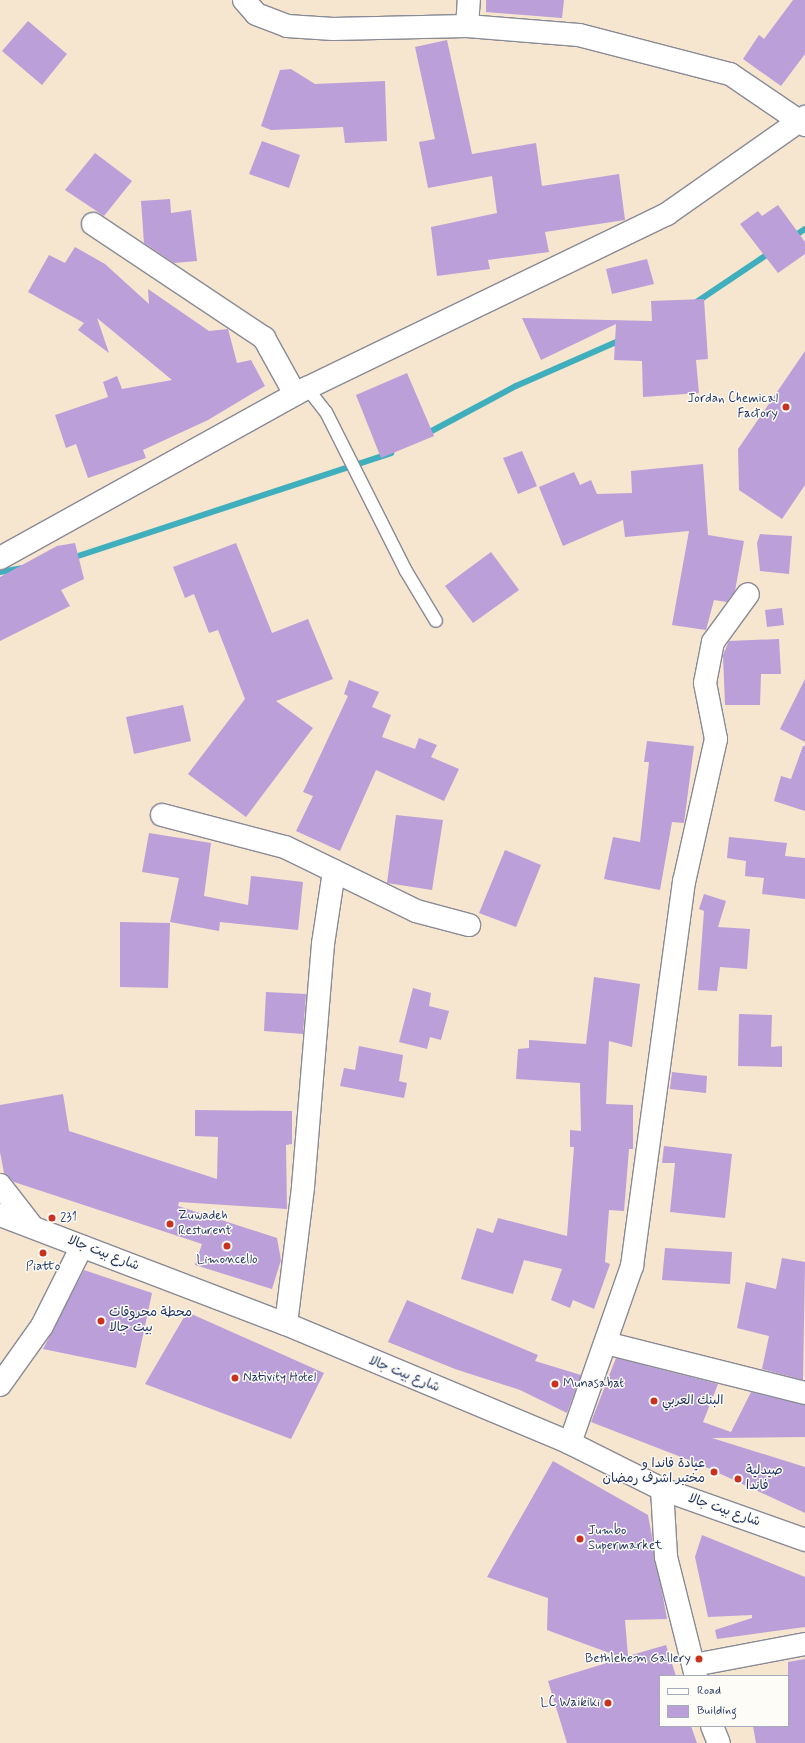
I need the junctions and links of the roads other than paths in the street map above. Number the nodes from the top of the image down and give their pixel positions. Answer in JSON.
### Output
{"nodes":[{"id":1,"x":244,"y":0,"type":"edge"},
{"id":2,"x":469,"y":0,"type":"edge"},
{"id":3,"x":467,"y":26,"type":"junction"},
{"id":4,"x":804,"y":121,"type":"edge"},
{"id":5,"x":93,"y":224,"type":"dead end"},
{"id":6,"x":301,"y":391,"type":"junction"},
{"id":7,"x":0,"y":558,"type":"edge"},
{"id":8,"x":748,"y":594,"type":"dead end"},
{"id":9,"x":436,"y":621,"type":"dead end"},
{"id":10,"x":162,"y":815,"type":"dead end"},
{"id":11,"x":334,"y":871,"type":"junction"},
{"id":12,"x":469,"y":925,"type":"dead end"},
{"id":13,"x":0,"y":1185,"type":"edge"},
{"id":14,"x":0,"y":1215,"type":"edge"},
{"id":15,"x":31,"y":1225,"type":"junction"},
{"id":16,"x":82,"y":1246,"type":"junction"},
{"id":17,"x":286,"y":1324,"type":"junction"},
{"id":18,"x":606,"y":1343,"type":"junction"},
{"id":19,"x":0,"y":1385,"type":"edge"},
{"id":20,"x":805,"y":1393,"type":"edge"},
{"id":21,"x":570,"y":1442,"type":"junction"},
{"id":22,"x":662,"y":1489,"type":"junction"},
{"id":23,"x":805,"y":1540,"type":"edge"},
{"id":24,"x":805,"y":1644,"type":"edge"},
{"id":25,"x":695,"y":1671,"type":"edge"},
{"id":26,"x":712,"y":1727,"type":"edge"},
{"id":27,"x":719,"y":1743,"type":"edge"}],
"edges":[{"from":1,"to":3,"type":"street"},
{"from":2,"to":3,"type":"street"},
{"from":3,"to":4,"type":"street"},
{"from":4,"to":6,"type":"street"},
{"from":5,"to":6,"type":"street"},
{"from":6,"to":7,"type":"street"},
{"from":6,"to":9,"type":"lane"},
{"from":8,"to":18,"type":"street"},
{"from":10,"to":11,"type":"street"},
{"from":11,"to":12,"type":"street"},
{"from":11,"to":17,"type":"street"},
{"from":13,"to":15,"type":"street"},
{"from":14,"to":15,"type":"street","name":"شارع بيت جالا"},
{"from":15,"to":16,"type":"street","name":"شارع بيت جالا"},
{"from":16,"to":17,"type":"street","name":"شارع بيت جالا"},
{"from":16,"to":19,"type":"street"},
{"from":17,"to":21,"type":"street","name":"شارع بيت جالا"},
{"from":18,"to":20,"type":"street"},
{"from":18,"to":21,"type":"street"},
{"from":21,"to":22,"type":"street","name":"شارع بيت جالا"},
{"from":22,"to":23,"type":"street","name":"شارع بيت جالا"},
{"from":22,"to":25,"type":"street"},
{"from":24,"to":25,"type":"street"},
{"from":26,"to":27,"type":"street"}]}
